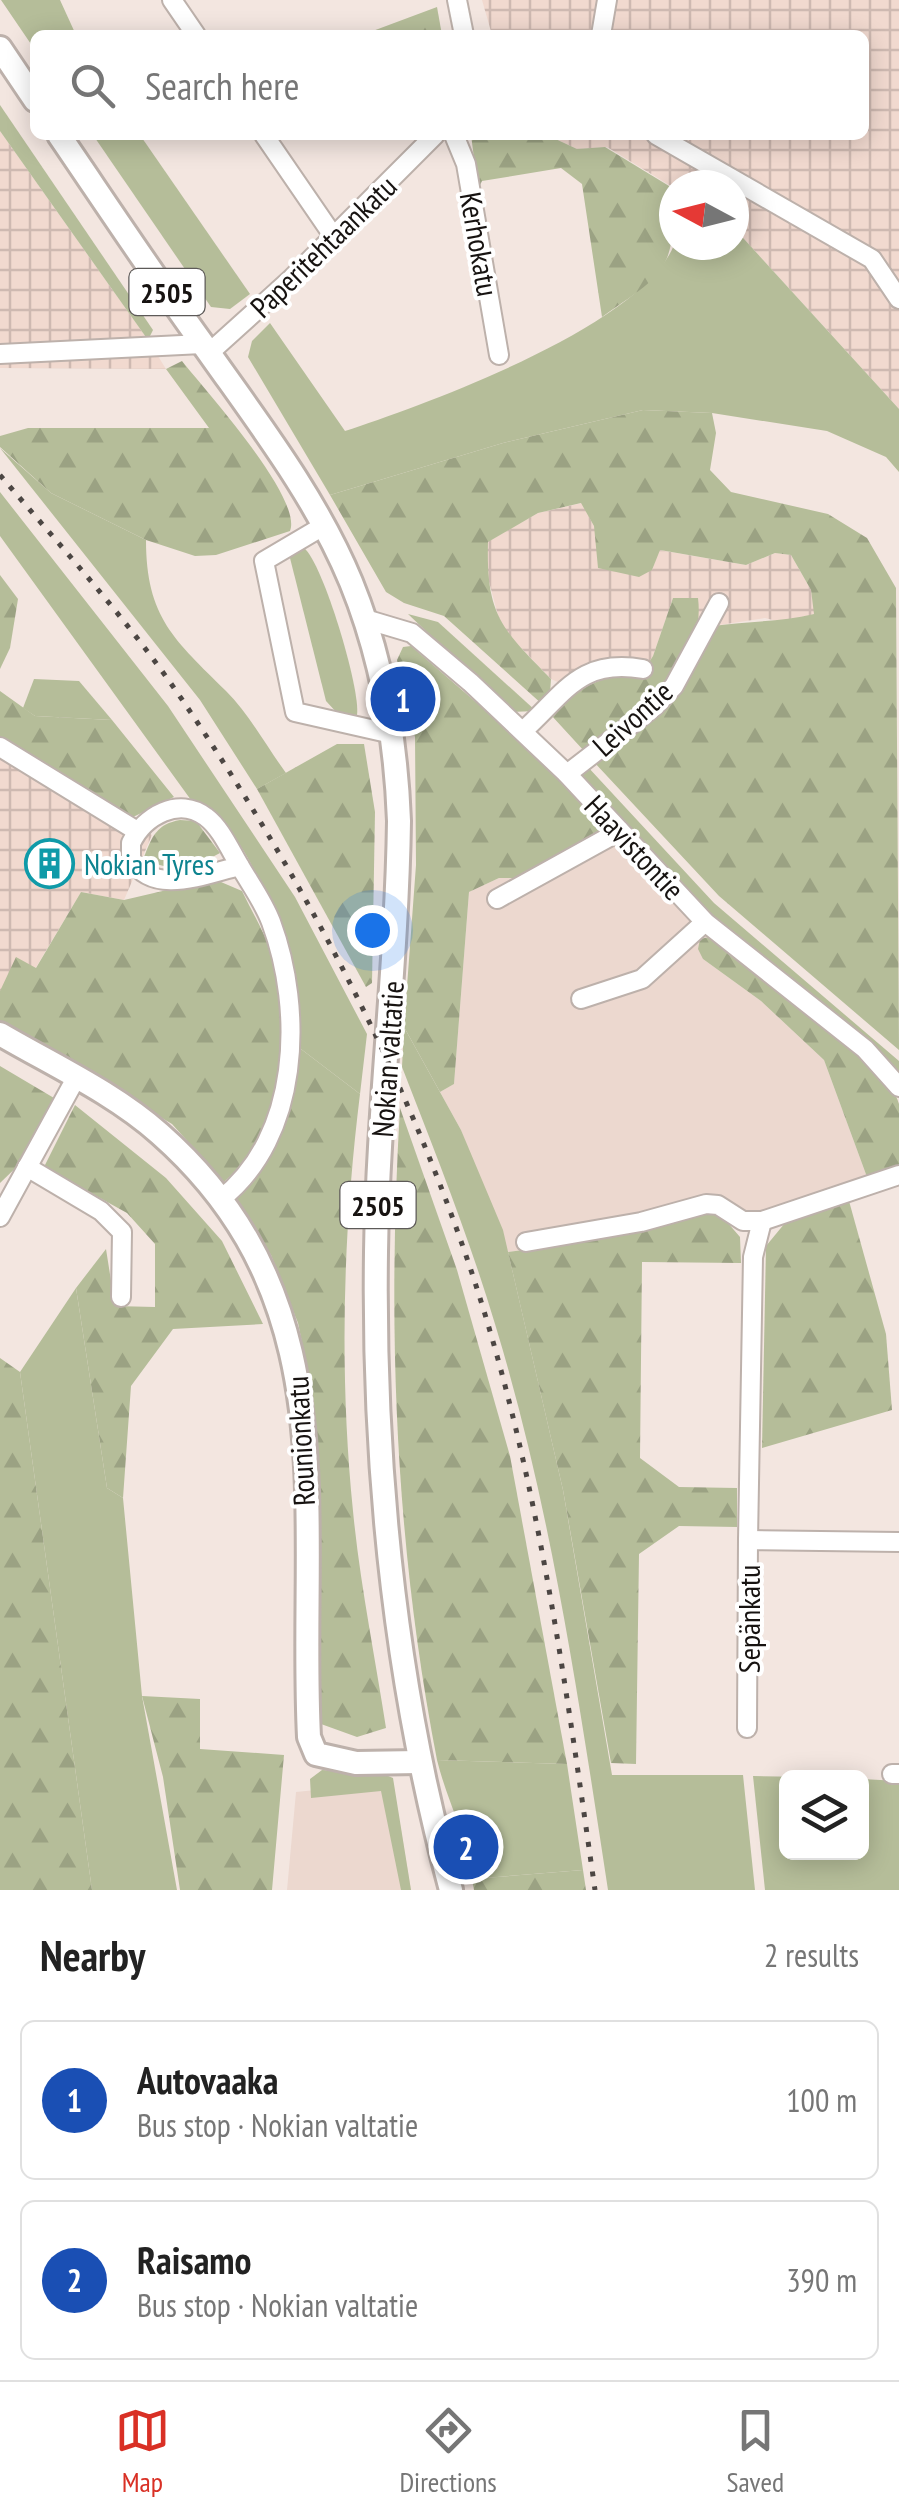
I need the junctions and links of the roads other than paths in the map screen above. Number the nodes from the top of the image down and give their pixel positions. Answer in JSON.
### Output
{"nodes":[{"id":1,"x":172,"y":0,"type":"edge"},
{"id":2,"x":457,"y":0,"type":"edge"},
{"id":3,"x":607,"y":0,"type":"edge"},
{"id":4,"x":193,"y":30,"type":"edge"},
{"id":5,"x":463,"y":30,"type":"edge"},
{"id":6,"x":602,"y":30,"type":"edge"},
{"id":7,"x":0,"y":48,"type":"edge"},
{"id":8,"x":30,"y":93,"type":"edge"},
{"id":9,"x":62,"y":140,"type":"edge"},
{"id":10,"x":267,"y":140,"type":"edge"},
{"id":11,"x":429,"y":140,"type":"edge"},
{"id":12,"x":456,"y":140,"type":"edge"},
{"id":13,"x":665,"y":140,"type":"edge"},
{"id":14,"x":334,"y":237,"type":"junction"},
{"id":15,"x":898,"y":294,"type":"edge"},
{"id":16,"x":206,"y":348,"type":"junction"},
{"id":17,"x":0,"y":354,"type":"edge"},
{"id":18,"x":498,"y":355,"type":"dead end"},
{"id":19,"x":325,"y":525,"type":"junction"},
{"id":20,"x":718,"y":603,"type":"dead end"},
{"id":21,"x":364,"y":619,"type":"junction"},
{"id":22,"x":644,"y":669,"type":"dead end"},
{"id":23,"x":523,"y":731,"type":"junction"},
{"id":24,"x":392,"y":734,"type":"junction"},
{"id":25,"x":0,"y":747,"type":"edge"},
{"id":26,"x":567,"y":774,"type":"junction"},
{"id":27,"x":136,"y":831,"type":"junction"},
{"id":28,"x":620,"y":831,"type":"junction"},
{"id":29,"x":240,"y":866,"type":"junction"},
{"id":30,"x":498,"y":899,"type":"dead end"},
{"id":31,"x":706,"y":922,"type":"junction"},
{"id":32,"x":581,"y":998,"type":"dead end"},
{"id":33,"x":0,"y":1034,"type":"edge"},
{"id":34,"x":76,"y":1078,"type":"junction"},
{"id":35,"x":899,"y":1087,"type":"edge"},
{"id":36,"x":28,"y":1167,"type":"junction"},
{"id":37,"x":899,"y":1174,"type":"edge"},
{"id":38,"x":220,"y":1199,"type":"junction"},
{"id":39,"x":0,"y":1218,"type":"edge"},
{"id":40,"x":762,"y":1222,"type":"junction"},
{"id":41,"x":526,"y":1242,"type":"dead end"},
{"id":42,"x":121,"y":1296,"type":"dead end"},
{"id":43,"x":748,"y":1540,"type":"junction"},
{"id":44,"x":899,"y":1542,"type":"edge"},
{"id":45,"x":747,"y":1728,"type":"dead end"},
{"id":46,"x":419,"y":1762,"type":"junction"},
{"id":47,"x":451,"y":1890,"type":"edge"}],
"edges":[{"from":1,"to":4,"type":"street"},
{"from":2,"to":5,"type":"street"},
{"from":3,"to":6,"type":"street"},
{"from":7,"to":8,"type":"main road"},
{"from":9,"to":16,"type":"main road","name":"Nokian valtatie","number":"2505"},
{"from":10,"to":14,"type":"street"},
{"from":11,"to":14,"type":"street","name":"Paperitehtaankatu"},
{"from":12,"to":18,"type":"street","name":"Kerhokatu"},
{"from":13,"to":15,"type":"street"},
{"from":14,"to":16,"type":"street","name":"Paperitehtaankatu"},
{"from":16,"to":17,"type":"street"},
{"from":16,"to":19,"type":"main road","name":"Nokian valtatie","number":"2505"},
{"from":19,"to":21,"type":"main road","name":"Nokian valtatie","number":"2505"},
{"from":19,"to":24,"type":"street"},
{"from":20,"to":26,"type":"street","name":"Leivontie"},
{"from":21,"to":23,"type":"street","name":"Haavistontie"},
{"from":21,"to":24,"type":"main road","name":"Nokian valtatie","number":"2505"},
{"from":22,"to":23,"type":"street"},
{"from":23,"to":26,"type":"street","name":"Haavistontie"},
{"from":24,"to":46,"type":"main road","name":"Nokian valtatie","number":"2505"},
{"from":25,"to":27,"type":"street"},
{"from":26,"to":28,"type":"street","name":"Haavistontie"},
{"from":27,"to":29,"type":"street"},
{"from":27,"to":29,"type":"street"},
{"from":28,"to":30,"type":"street"},
{"from":28,"to":31,"type":"street","name":"Haavistontie"},
{"from":29,"to":38,"type":"street"},
{"from":31,"to":32,"type":"street"},
{"from":31,"to":35,"type":"street","name":"Haavistontie"},
{"from":33,"to":34,"type":"main road","name":"Rounionkatu"},
{"from":34,"to":36,"type":"street"},
{"from":34,"to":38,"type":"main road","name":"Rounionkatu"},
{"from":36,"to":39,"type":"street"},
{"from":36,"to":42,"type":"street"},
{"from":37,"to":40,"type":"street"},
{"from":38,"to":46,"type":"main road","name":"Rounionkatu"},
{"from":40,"to":41,"type":"street"},
{"from":40,"to":43,"type":"street"},
{"from":43,"to":44,"type":"street","name":"Sepänkatu"},
{"from":43,"to":45,"type":"street","name":"Sepänkatu"},
{"from":46,"to":47,"type":"main road","name":"Nokian valtatie","number":"2505"}]}
